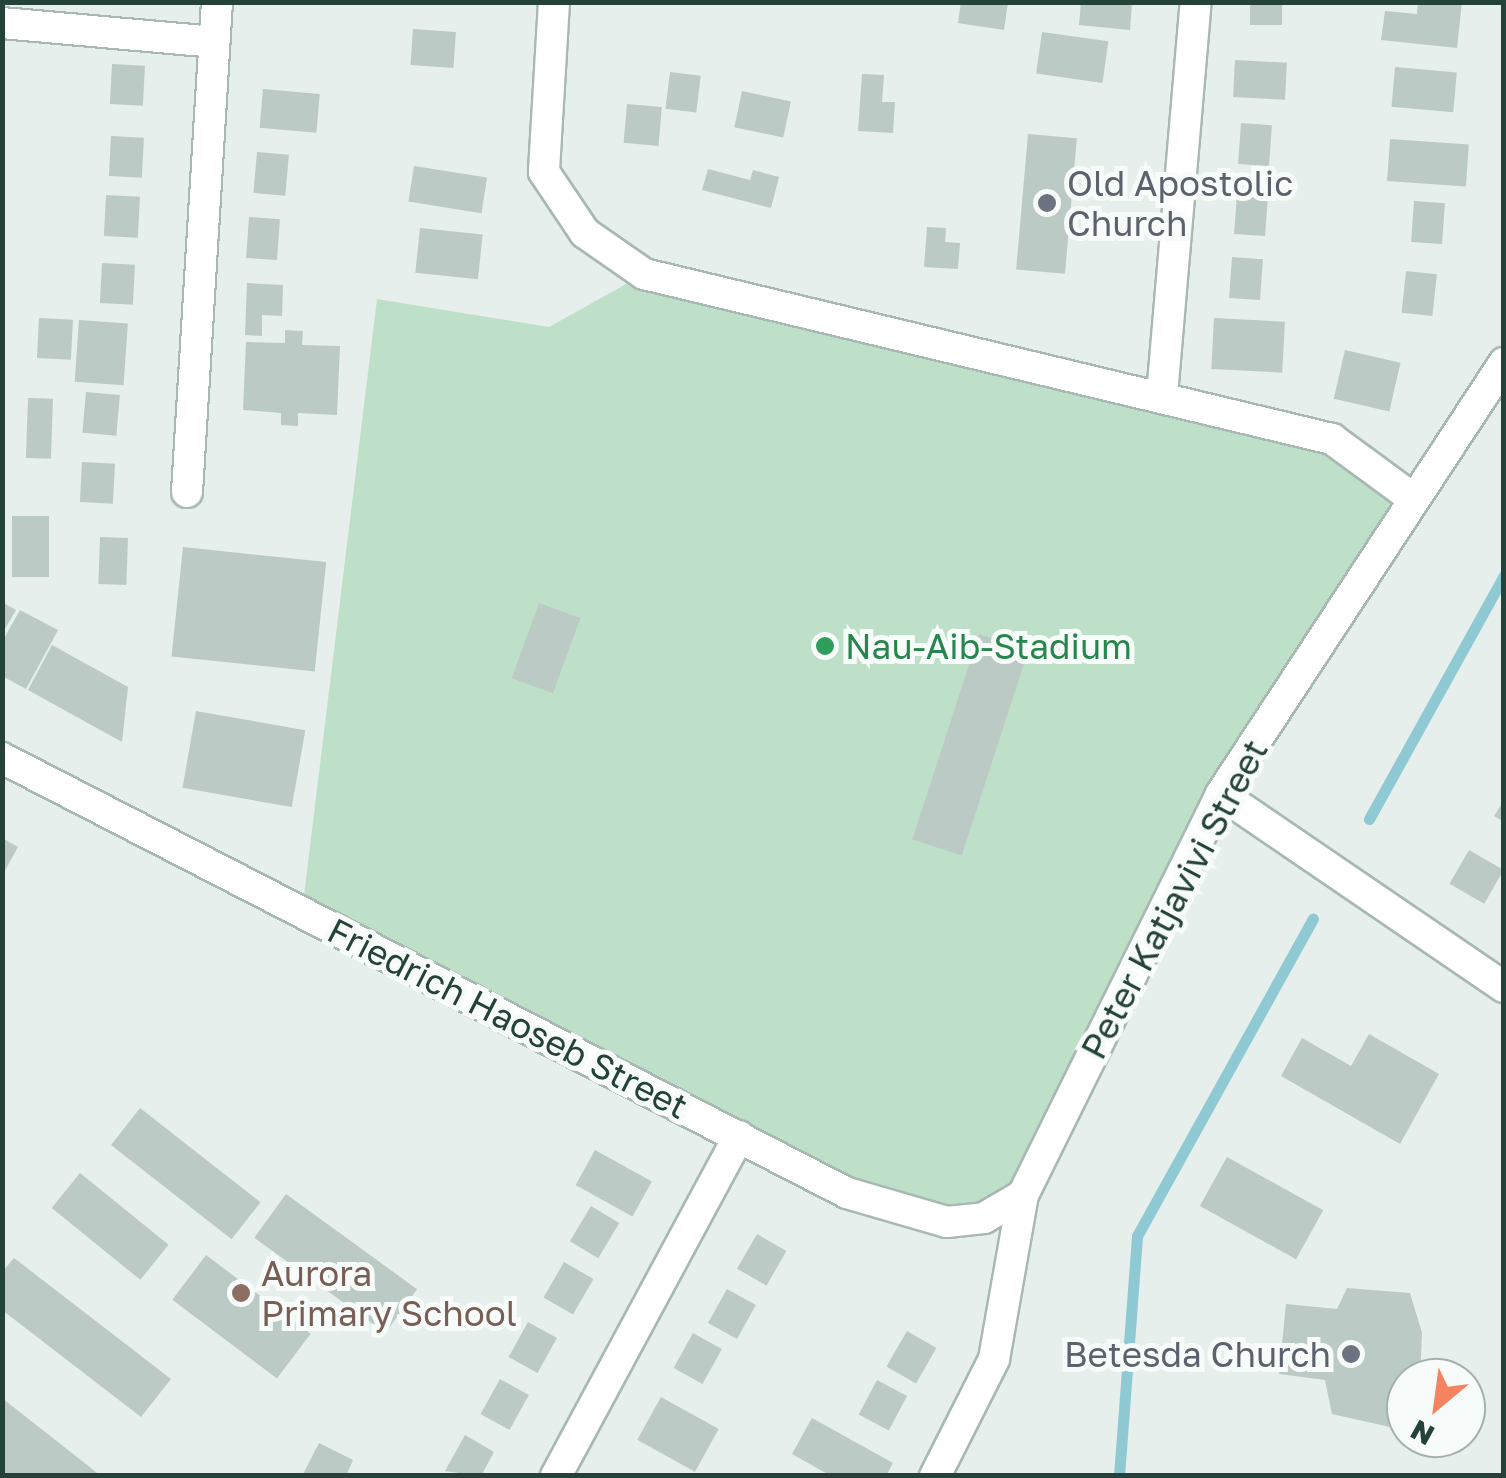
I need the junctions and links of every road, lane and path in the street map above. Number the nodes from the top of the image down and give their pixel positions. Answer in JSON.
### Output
{"nodes":[{"id":1,"x":217,"y":2,"type":"edge"},
{"id":2,"x":554,"y":2,"type":"edge"},
{"id":3,"x":1196,"y":2,"type":"edge"},
{"id":4,"x":2,"y":24,"type":"edge"},
{"id":5,"x":213,"y":42,"type":"junction"},
{"id":6,"x":1504,"y":363,"type":"edge"},
{"id":7,"x":1162,"y":395,"type":"junction"},
{"id":8,"x":186,"y":492,"type":"dead end"},
{"id":9,"x":1410,"y":497,"type":"junction"},
{"id":10,"x":2,"y":758,"type":"edge"},
{"id":11,"x":1222,"y":794,"type":"junction"},
{"id":12,"x":1504,"y":987,"type":"edge"},
{"id":13,"x":739,"y":1136,"type":"junction"},
{"id":14,"x":1023,"y":1195,"type":"junction"},
{"id":15,"x":556,"y":1476,"type":"edge"},
{"id":16,"x":935,"y":1476,"type":"edge"}],
"edges":[{"from":1,"to":5,"type":"street"},
{"from":2,"to":7,"type":"street"},
{"from":3,"to":7,"type":"street"},
{"from":4,"to":5,"type":"street"},
{"from":5,"to":8,"type":"street"},
{"from":6,"to":9,"type":"street","name":"Peter Katjavivi Street"},
{"from":7,"to":9,"type":"street"},
{"from":9,"to":11,"type":"street","name":"Peter Katjavivi Street"},
{"from":10,"to":13,"type":"street","name":"Friedrich Haoseb Street"},
{"from":11,"to":12,"type":"street"},
{"from":11,"to":14,"type":"street","name":"Peter Katjavivi Street"},
{"from":13,"to":14,"type":"street","name":"Friedrich Haoseb Street"},
{"from":13,"to":15,"type":"street"},
{"from":14,"to":16,"type":"street","name":"Peter Katjavivi Street"}]}
